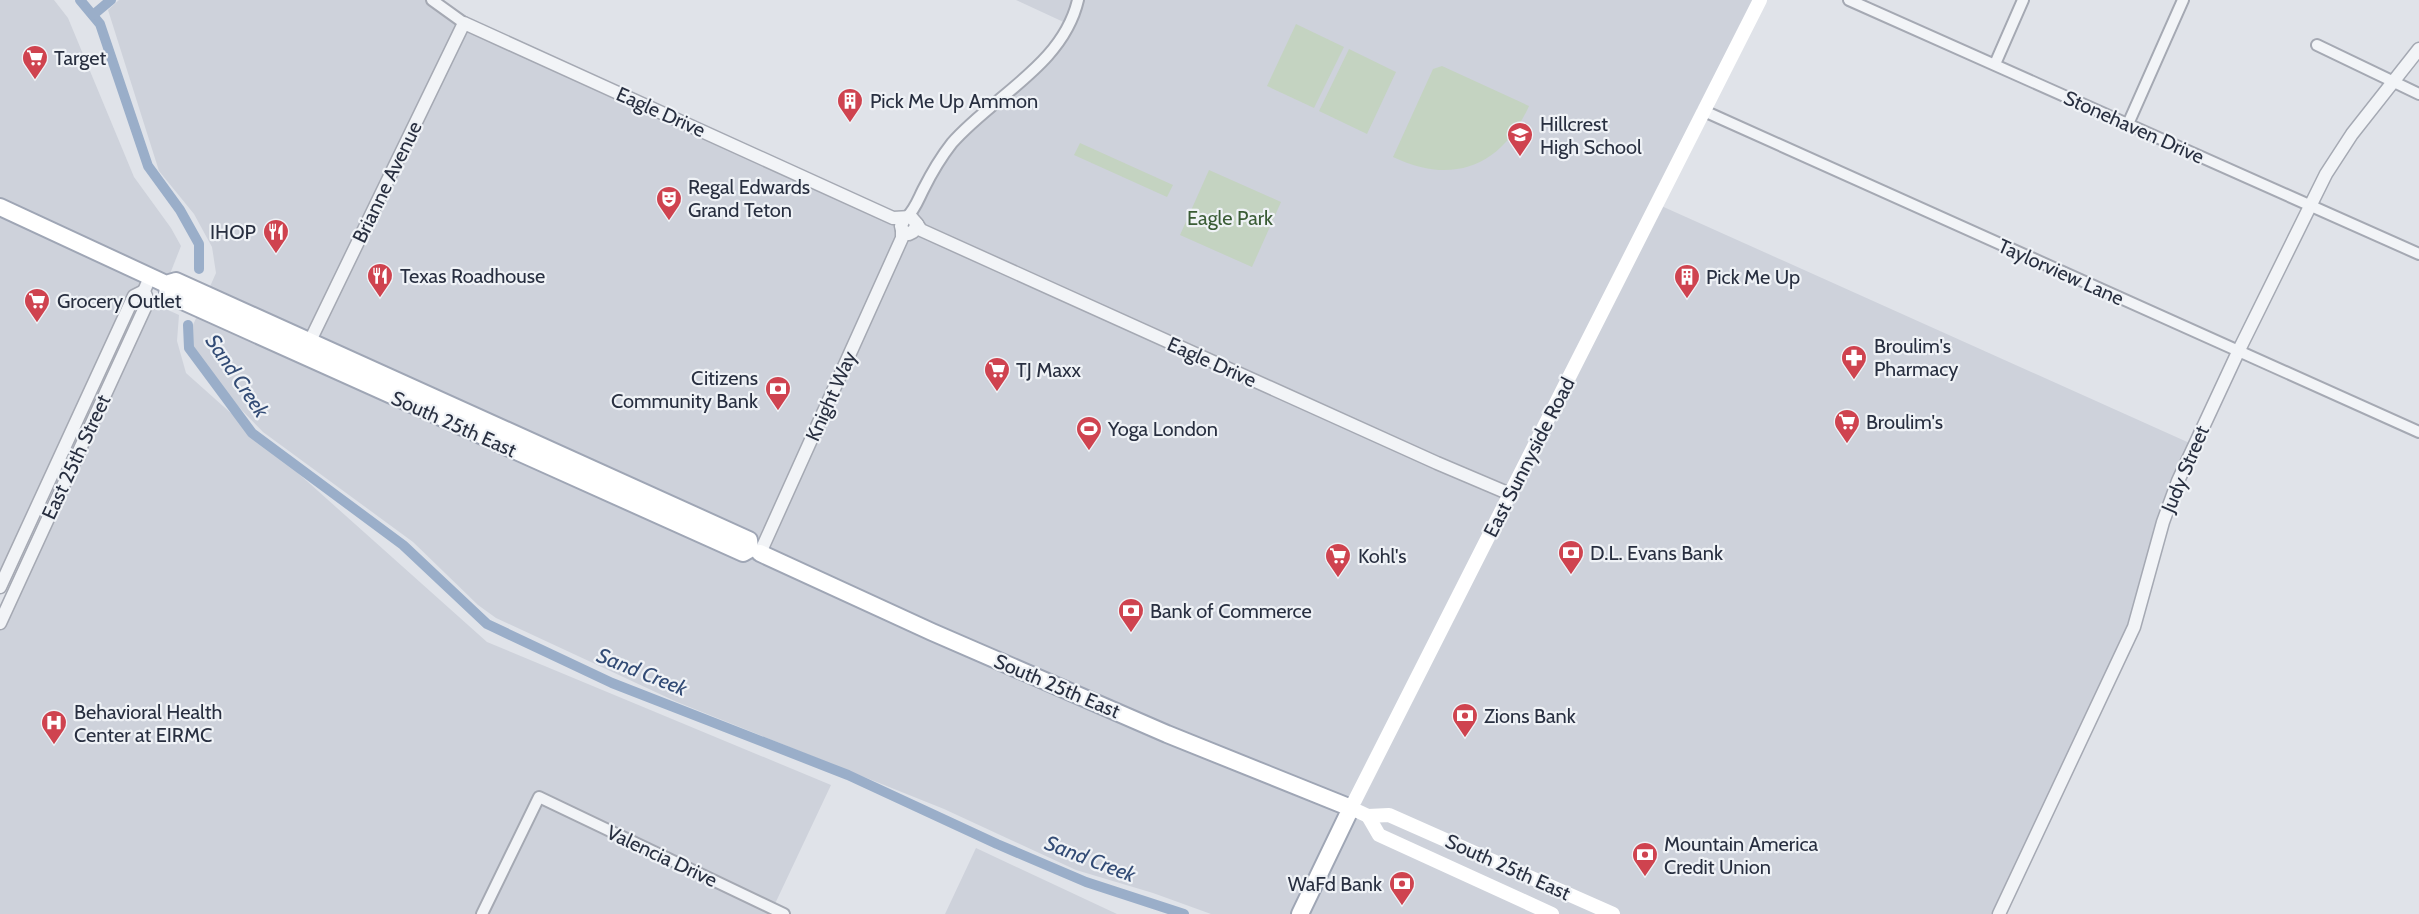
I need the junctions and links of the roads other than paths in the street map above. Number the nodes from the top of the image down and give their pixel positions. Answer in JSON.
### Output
{"nodes":[{"id":1,"x":432,"y":0,"type":"edge"},
{"id":2,"x":1078,"y":0,"type":"edge"},
{"id":3,"x":1760,"y":0,"type":"edge"},
{"id":4,"x":1850,"y":0,"type":"edge"},
{"id":5,"x":2023,"y":0,"type":"edge"},
{"id":6,"x":2183,"y":0,"type":"edge"},
{"id":7,"x":1864,"y":3,"type":"edge"},
{"id":8,"x":464,"y":23,"type":"junction"},
{"id":9,"x":2317,"y":45,"type":"dead end"},
{"id":10,"x":2419,"y":49,"type":"edge"},
{"id":11,"x":1995,"y":64,"type":"junction"},
{"id":12,"x":2395,"y":82,"type":"junction"},
{"id":13,"x":2419,"y":94,"type":"edge"},
{"id":14,"x":1704,"y":111,"type":"junction"},
{"id":15,"x":2128,"y":124,"type":"junction"},
{"id":16,"x":2310,"y":206,"type":"junction"},
{"id":17,"x":0,"y":207,"type":"edge"},
{"id":18,"x":908,"y":225,"type":"junction"},
{"id":19,"x":2419,"y":254,"type":"edge"},
{"id":20,"x":147,"y":284,"type":"junction"},
{"id":21,"x":166,"y":284,"type":"junction"},
{"id":22,"x":310,"y":341,"type":"junction"},
{"id":23,"x":2238,"y":351,"type":"junction"},
{"id":24,"x":341,"y":374,"type":"junction"},
{"id":25,"x":383,"y":374,"type":"junction"},
{"id":26,"x":2419,"y":432,"type":"edge"},
{"id":27,"x":538,"y":453,"type":"junction"},
{"id":28,"x":1510,"y":494,"type":"junction"},
{"id":29,"x":755,"y":551,"type":"junction"},
{"id":30,"x":0,"y":587,"type":"edge"},
{"id":31,"x":0,"y":623,"type":"edge"},
{"id":32,"x":1351,"y":808,"type":"junction"},
{"id":33,"x":1368,"y":816,"type":"junction"},
{"id":34,"x":483,"y":914,"type":"edge"},
{"id":35,"x":784,"y":914,"type":"edge"},
{"id":36,"x":1300,"y":914,"type":"edge"},
{"id":37,"x":1552,"y":914,"type":"edge"},
{"id":38,"x":1613,"y":914,"type":"edge"},
{"id":39,"x":1999,"y":914,"type":"edge"}],
"edges":[{"from":1,"to":8,"type":"street","name":"Eagle Drive"},
{"from":2,"to":18,"type":"street","name":"Knight Way"},
{"from":3,"to":14,"type":"main road","name":"East Sunnyside Road"},
{"from":4,"to":7,"type":"street","name":"Stonehaven Drive"},
{"from":5,"to":11,"type":"street"},
{"from":6,"to":15,"type":"street"},
{"from":7,"to":11,"type":"street","name":"Stonehaven Drive"},
{"from":8,"to":18,"type":"street","name":"Eagle Drive"},
{"from":8,"to":22,"type":"street","name":"Brianne Avenue"},
{"from":9,"to":12,"type":"street"},
{"from":10,"to":12,"type":"street","name":"Judy Street"},
{"from":11,"to":15,"type":"street","name":"Stonehaven Drive"},
{"from":12,"to":13,"type":"street"},
{"from":12,"to":16,"type":"street","name":"Judy Street"},
{"from":14,"to":23,"type":"street","name":"Taylorview Lane"},
{"from":14,"to":28,"type":"main road","name":"East Sunnyside Road"},
{"from":15,"to":16,"type":"street","name":"Stonehaven Drive"},
{"from":16,"to":19,"type":"street","name":"Stonehaven Drive"},
{"from":16,"to":23,"type":"street","name":"Judy Street"},
{"from":17,"to":20,"type":"main road","name":"South 25th East"},
{"from":18,"to":28,"type":"street","name":"Eagle Drive"},
{"from":18,"to":29,"type":"street","name":"Knight Way"},
{"from":20,"to":21,"type":"main road","name":"South 25th East"},
{"from":20,"to":30,"type":"street","name":"East 25th Street"},
{"from":20,"to":31,"type":"street","name":"East 25th Street"},
{"from":21,"to":22,"type":"main road","name":"South 25th East"},
{"from":21,"to":24,"type":"main road","name":"South 25th East"},
{"from":22,"to":25,"type":"main road","name":"South 25th East"},
{"from":23,"to":26,"type":"street","name":"Taylorview Lane"},
{"from":23,"to":39,"type":"street","name":"Judy Street"},
{"from":24,"to":25,"type":"main road"},
{"from":24,"to":27,"type":"main road","name":"South 25th East"},
{"from":25,"to":27,"type":"main road","name":"South 25th East"},
{"from":27,"to":29,"type":"main road","name":"South 25th East"},
{"from":28,"to":32,"type":"main road","name":"East Sunnyside Road"},
{"from":29,"to":32,"type":"main road","name":"South 25th East"},
{"from":32,"to":33,"type":"main road","name":"South 25th East"},
{"from":32,"to":36,"type":"main road","name":"East Sunnyside Road"},
{"from":33,"to":37,"type":"main road","name":"South 25th East"},
{"from":33,"to":38,"type":"main road","name":"South 25th East"},
{"from":34,"to":35,"type":"street","name":"Valencia Drive"}]}
